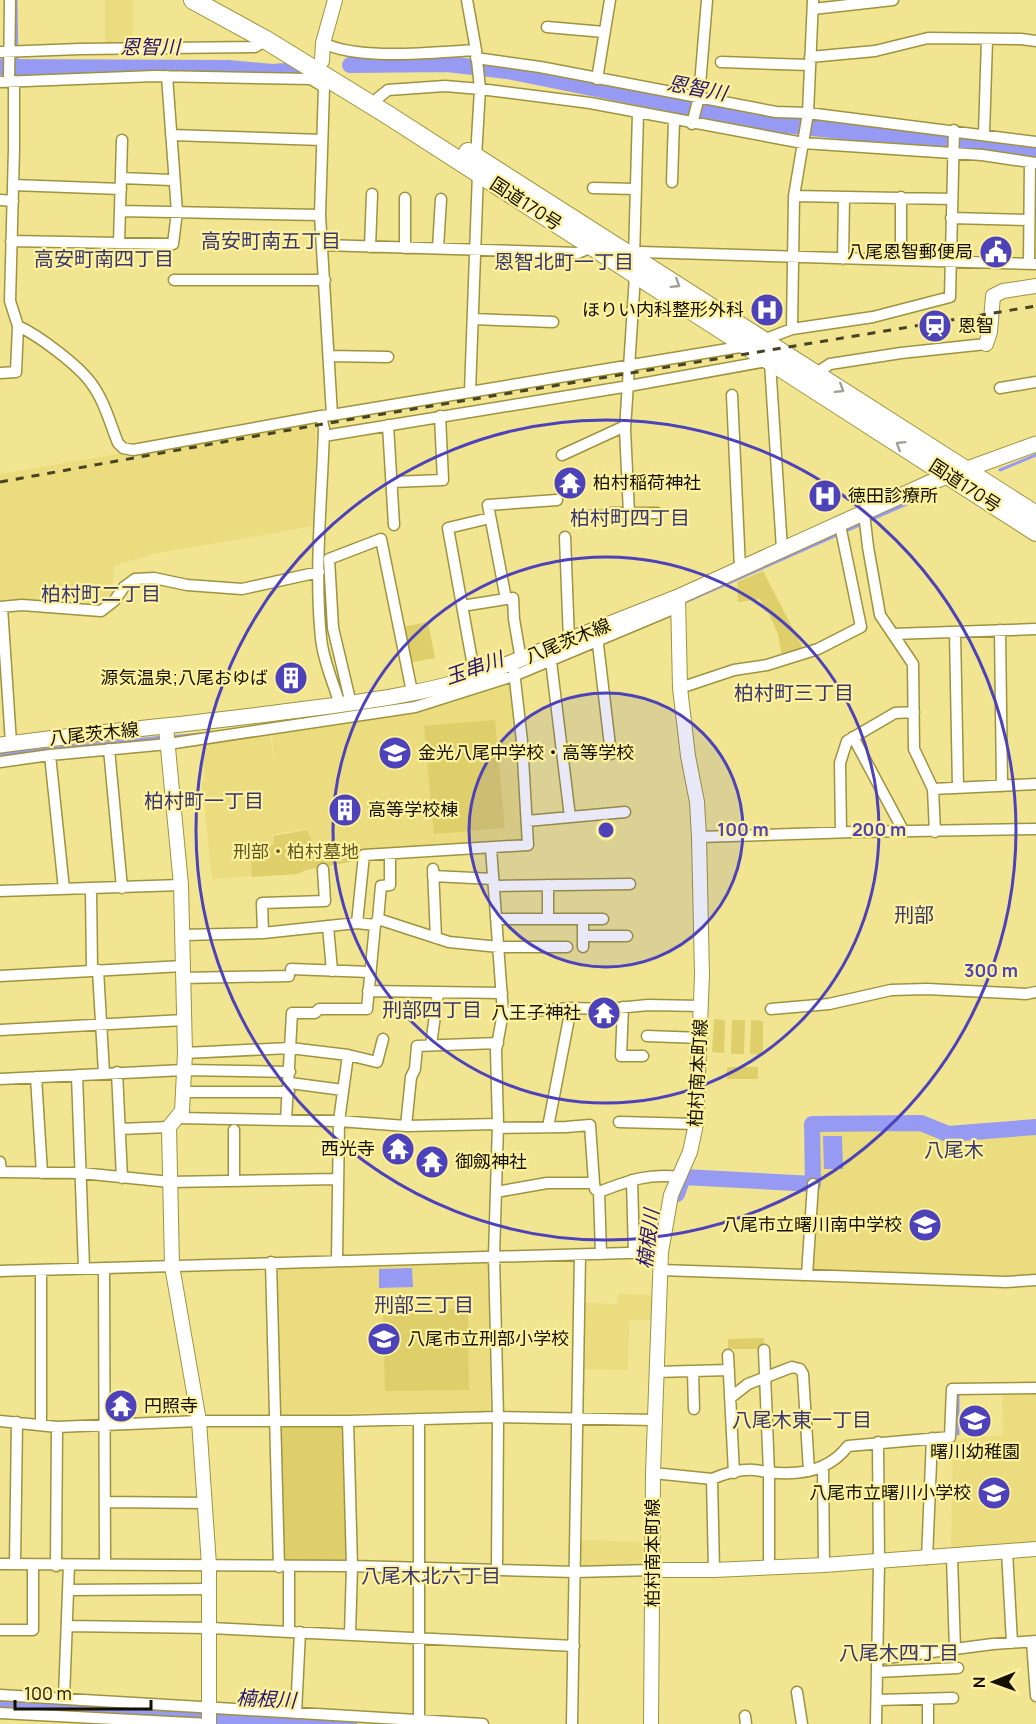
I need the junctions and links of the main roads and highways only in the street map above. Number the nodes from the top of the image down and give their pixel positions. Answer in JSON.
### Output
{"nodes":[{"id":1,"x":193,"y":0,"type":"edge"},
{"id":2,"x":214,"y":0,"type":"edge"},
{"id":3,"x":321,"y":63,"type":"junction"},
{"id":4,"x":477,"y":165,"type":"junction"},
{"id":5,"x":635,"y":264,"type":"junction"},
{"id":6,"x":754,"y":343,"type":"junction"},
{"id":7,"x":810,"y":379,"type":"junction"},
{"id":8,"x":1036,"y":444,"type":"edge"},
{"id":9,"x":959,"y":473,"type":"junction"},
{"id":10,"x":1036,"y":514,"type":"edge"},
{"id":11,"x":1036,"y":532,"type":"edge"},
{"id":12,"x":6,"y":744,"type":"edge"}],
"edges":[{"from":1,"to":3,"type":"highway","name":"国道170号"},
{"from":2,"to":3,"type":"highway","name":"国道170号"},
{"from":3,"to":4,"type":"highway","name":"国道170号"},
{"from":3,"to":4,"type":"highway","name":"国道170号"},
{"from":4,"to":5,"type":"highway","name":"国道170号"},
{"from":4,"to":5,"type":"highway","name":"国道170号"},
{"from":5,"to":6,"type":"highway","name":"国道170号"},
{"from":6,"to":7,"type":"highway","name":"国道170号"},
{"from":6,"to":7,"type":"highway","name":"国道170号"},
{"from":7,"to":9,"type":"highway","name":"国道170号"},
{"from":8,"to":9,"type":"main road","name":"八尾茨木線"},
{"from":9,"to":10,"type":"highway","name":"国道170号"},
{"from":9,"to":11,"type":"highway","name":"国道170号"},
{"from":9,"to":12,"type":"main road","name":"八尾茨木線"}]}
